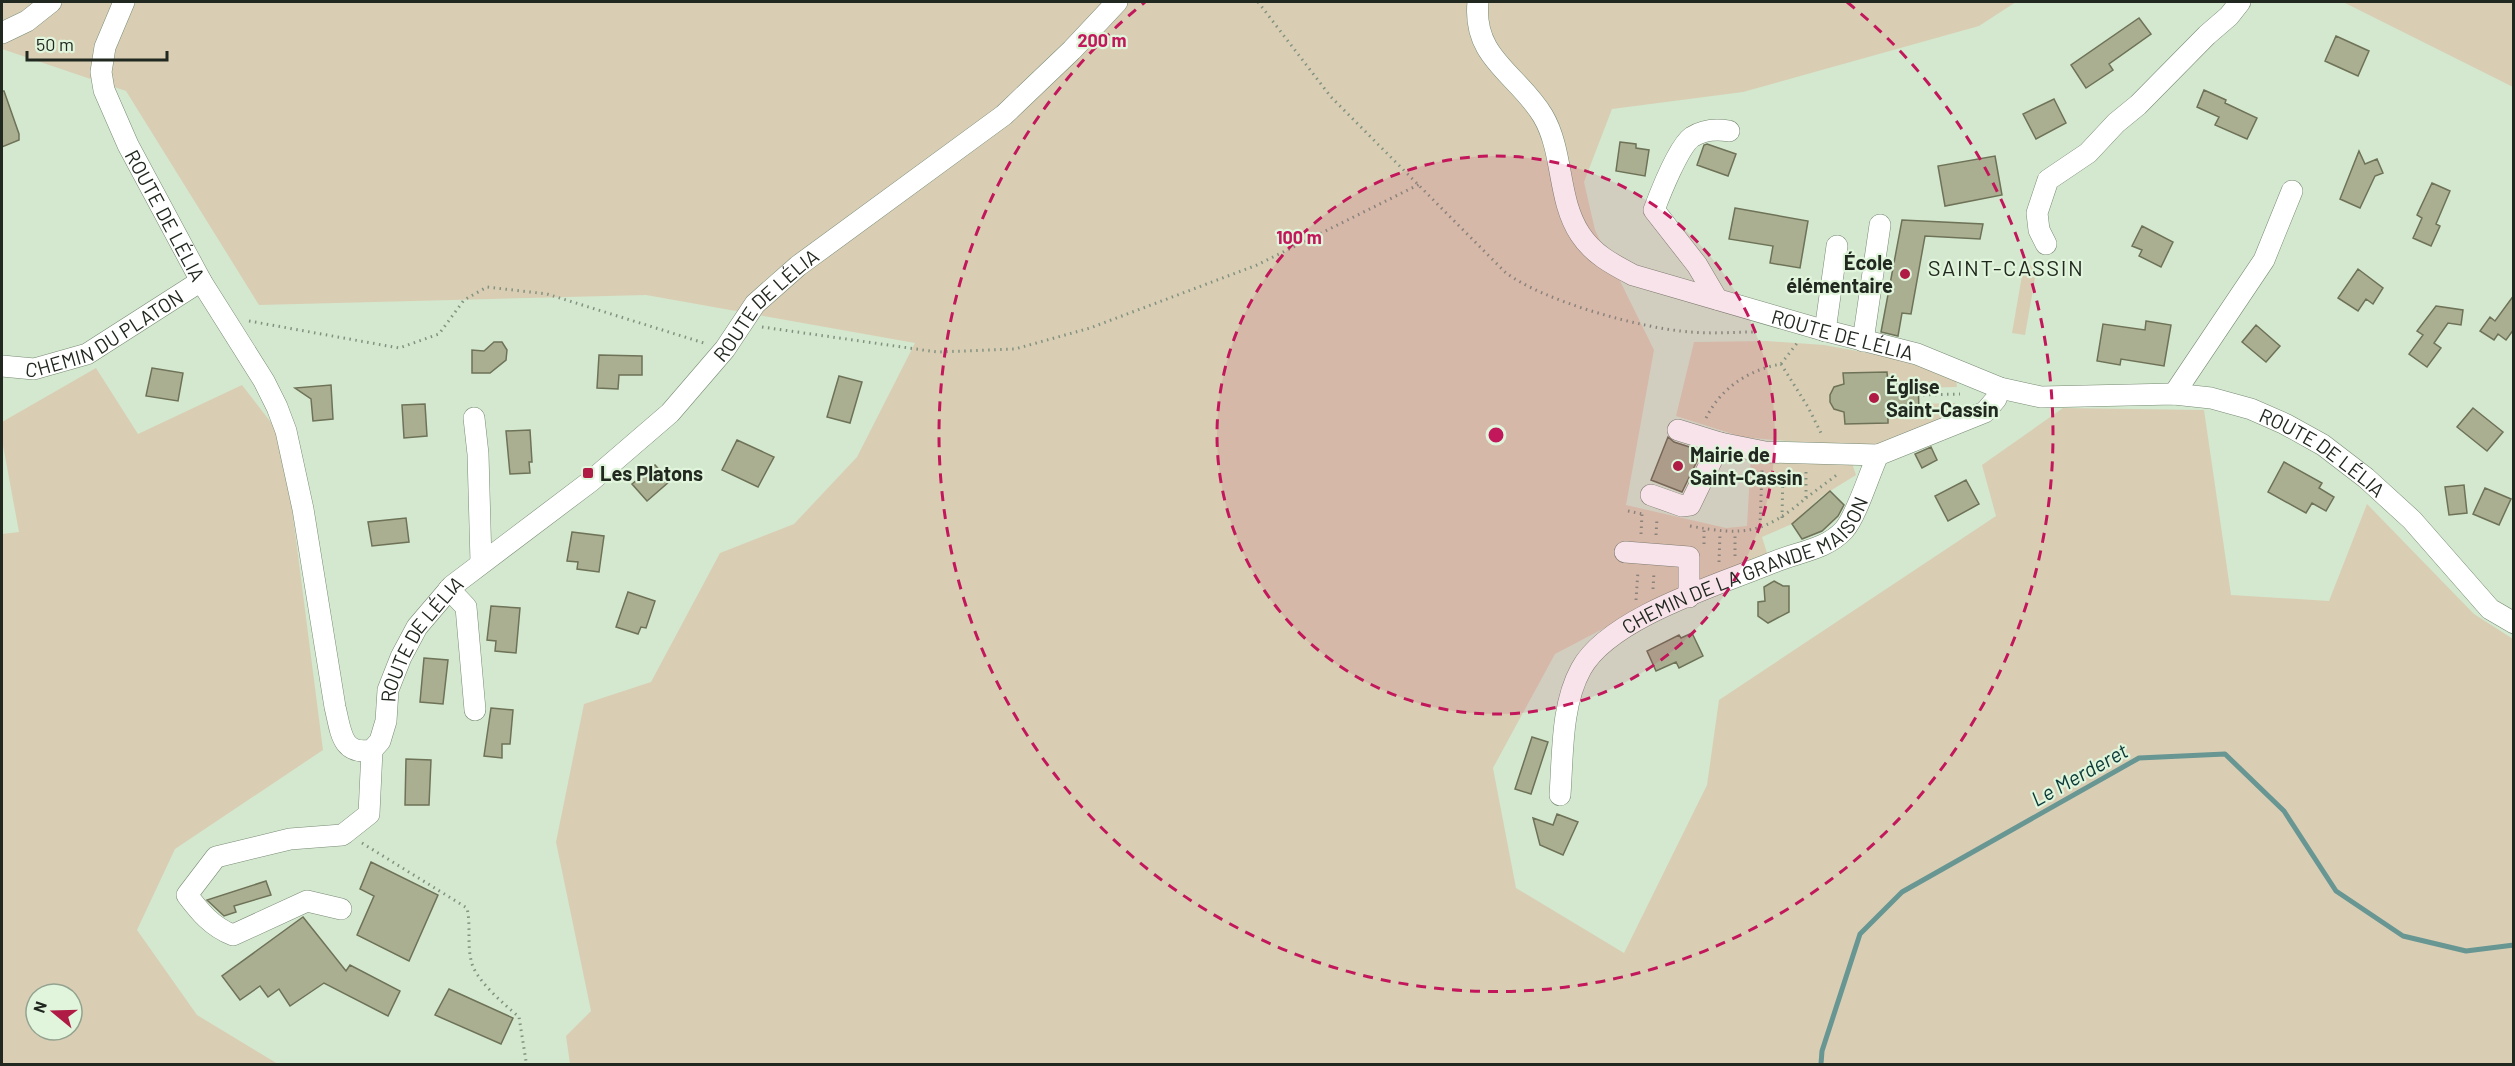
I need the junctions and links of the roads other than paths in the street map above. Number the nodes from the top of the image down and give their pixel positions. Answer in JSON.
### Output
{"nodes":[{"id":1,"x":51,"y":2,"type":"edge"},
{"id":2,"x":124,"y":2,"type":"edge"},
{"id":3,"x":1117,"y":2,"type":"edge"},
{"id":4,"x":1478,"y":2,"type":"edge"},
{"id":5,"x":2240,"y":2,"type":"edge"},
{"id":6,"x":2,"y":33,"type":"edge"},
{"id":7,"x":1729,"y":130,"type":"dead end"},
{"id":8,"x":2292,"y":191,"type":"dead end"},
{"id":9,"x":1880,"y":225,"type":"dead end"},
{"id":10,"x":2046,"y":244,"type":"dead end"},
{"id":11,"x":1837,"y":246,"type":"dead end"},
{"id":12,"x":201,"y":281,"type":"junction"},
{"id":13,"x":1717,"y":299,"type":"junction"},
{"id":14,"x":1817,"y":331,"type":"junction"},
{"id":15,"x":1863,"y":340,"type":"junction"},
{"id":16,"x":2,"y":366,"type":"edge"},
{"id":17,"x":2000,"y":388,"type":"junction"},
{"id":18,"x":2174,"y":394,"type":"junction"},
{"id":19,"x":474,"y":418,"type":"dead end"},
{"id":20,"x":1688,"y":433,"type":"road end"},
{"id":21,"x":1720,"y":443,"type":"junction"},
{"id":22,"x":1878,"y":455,"type":"junction"},
{"id":23,"x":1652,"y":495,"type":"dead end"},
{"id":24,"x":1625,"y":552,"type":"dead end"},
{"id":25,"x":481,"y":562,"type":"junction"},
{"id":26,"x":449,"y":589,"type":"junction"},
{"id":27,"x":1689,"y":597,"type":"junction"},
{"id":28,"x":2514,"y":623,"type":"edge"},
{"id":29,"x":475,"y":710,"type":"dead end"},
{"id":30,"x":372,"y":750,"type":"junction"},
{"id":31,"x":1560,"y":795,"type":"dead end"},
{"id":32,"x":341,"y":909,"type":"dead end"}],
"edges":[{"from":1,"to":6,"type":"street"},
{"from":2,"to":12,"type":"street","name":"ROUTE DE LÉLIA"},
{"from":3,"to":25,"type":"street","name":"ROUTE DE LÉLIA"},
{"from":4,"to":13,"type":"street","name":"ROUTE DE LÉLIA"},
{"from":5,"to":10,"type":"street"},
{"from":7,"to":13,"type":"street"},
{"from":8,"to":18,"type":"street"},
{"from":9,"to":15,"type":"street"},
{"from":11,"to":14,"type":"street"},
{"from":12,"to":16,"type":"street","name":"CHEMIN DU PLATON"},
{"from":12,"to":30,"type":"street","name":"ROUTE DE LÉLIA"},
{"from":13,"to":14,"type":"street","name":"ROUTE DE LÉLIA"},
{"from":14,"to":15,"type":"street","name":"ROUTE DE LÉLIA"},
{"from":15,"to":17,"type":"street","name":"ROUTE DE LÉLIA"},
{"from":17,"to":18,"type":"street","name":"ROUTE DE LÉLIA"},
{"from":17,"to":22,"type":"street"},
{"from":18,"to":28,"type":"street","name":"ROUTE DE LÉLIA"},
{"from":19,"to":25,"type":"street"},
{"from":20,"to":21,"type":"street"},
{"from":21,"to":22,"type":"street"},
{"from":21,"to":23,"type":"street"},
{"from":22,"to":27,"type":"street","name":"CHEMIN DE LA GRANDE MAISON"},
{"from":24,"to":27,"type":"street"},
{"from":25,"to":26,"type":"street","name":"ROUTE DE LÉLIA"},
{"from":26,"to":29,"type":"street"},
{"from":26,"to":30,"type":"street","name":"ROUTE DE LÉLIA"},
{"from":27,"to":31,"type":"street","name":"CHEMIN DE LA GRANDE MAISON"},
{"from":30,"to":32,"type":"street"}]}
